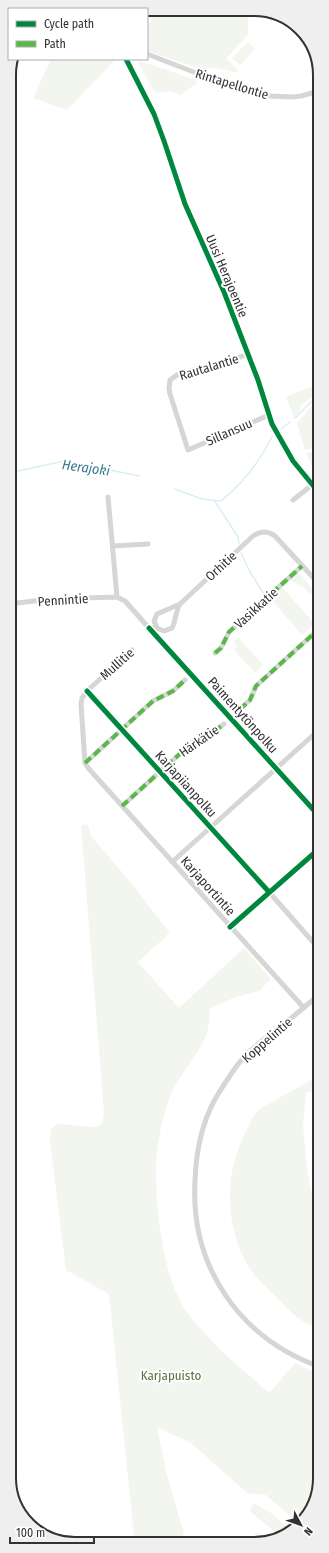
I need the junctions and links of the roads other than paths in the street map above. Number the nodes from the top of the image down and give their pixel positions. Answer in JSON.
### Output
{"nodes":[{"id":1,"x":148,"y":54,"type":"edge"},
{"id":2,"x":127,"y":60,"type":"edge"},
{"id":3,"x":313,"y":92,"type":"edge"},
{"id":4,"x":248,"y":354,"type":"junction"},
{"id":5,"x":269,"y":415,"type":"junction"},
{"id":6,"x":188,"y":450,"type":"joint"},
{"id":7,"x":312,"y":485,"type":"joint"},
{"id":8,"x":108,"y":497,"type":"dead end"},
{"id":9,"x":293,"y":500,"type":"dead end"},
{"id":10,"x":148,"y":544,"type":"dead end"},
{"id":11,"x":113,"y":546,"type":"junction"},
{"id":12,"x":302,"y":566,"type":"junction"},
{"id":13,"x":313,"y":577,"type":"edge"},
{"id":14,"x":117,"y":597,"type":"junction"},
{"id":15,"x":16,"y":603,"type":"edge"},
{"id":16,"x":180,"y":604,"type":"junction"},
{"id":17,"x":156,"y":627,"type":"junction"},
{"id":18,"x":313,"y":634,"type":"edge"},
{"id":19,"x":132,"y":650,"type":"dead end"},
{"id":20,"x":215,"y":653,"type":"dead end"},
{"id":21,"x":185,"y":680,"type":"dead end"},
{"id":22,"x":240,"y":709,"type":"dead end"},
{"id":23,"x":224,"y":724,"type":"dead end"},
{"id":24,"x":313,"y":736,"type":"edge"},
{"id":25,"x":85,"y":763,"type":"junction"},
{"id":26,"x":122,"y":806,"type":"junction"},
{"id":27,"x":172,"y":862,"type":"junction"},
{"id":28,"x":269,"y":892,"type":"dead end"},
{"id":29,"x":313,"y":942,"type":"edge"},
{"id":30,"x":313,"y":1000,"type":"edge"},
{"id":31,"x":304,"y":1008,"type":"junction"},
{"id":32,"x":313,"y":1365,"type":"edge"}],
"edges":[{"from":1,"to":3,"type":"street","name":"Rintapellontie"},
{"from":2,"to":4,"type":"street","name":"Uusi Herajoentie"},
{"from":4,"to":5,"type":"street","name":"Uusi Herajoentie"},
{"from":4,"to":6,"type":"street","name":"Rautalantie"},
{"from":5,"to":6,"type":"street","name":"Sillansuu"},
{"from":5,"to":7,"type":"street","name":"Uusi Herajoentie"},
{"from":7,"to":9,"type":"street"},
{"from":8,"to":11,"type":"street"},
{"from":10,"to":11,"type":"street"},
{"from":11,"to":14,"type":"street"},
{"from":12,"to":13,"type":"street","name":"Orhitie"},
{"from":12,"to":16,"type":"street","name":"Orhitie"},
{"from":12,"to":20,"type":"street","name":"Vasikkatie"},
{"from":14,"to":15,"type":"street","name":"Pennintie"},
{"from":14,"to":17,"type":"street"},
{"from":16,"to":17,"type":"street","name":"Orhitie"},
{"from":16,"to":17,"type":"street","name":"Orhitie"},
{"from":18,"to":22,"type":"street"},
{"from":19,"to":25,"type":"street","name":"Mullitie"},
{"from":21,"to":25,"type":"street"},
{"from":23,"to":26,"type":"street","name":"Härkätie"},
{"from":24,"to":27,"type":"street"},
{"from":25,"to":26,"type":"street","name":"Karjaportintie"},
{"from":26,"to":27,"type":"street","name":"Karjaportintie"},
{"from":27,"to":31,"type":"street","name":"Karjaportintie"},
{"from":28,"to":29,"type":"street"},
{"from":30,"to":31,"type":"street","name":"Koppelintie"},
{"from":31,"to":32,"type":"street","name":"Koppelintie"}]}
